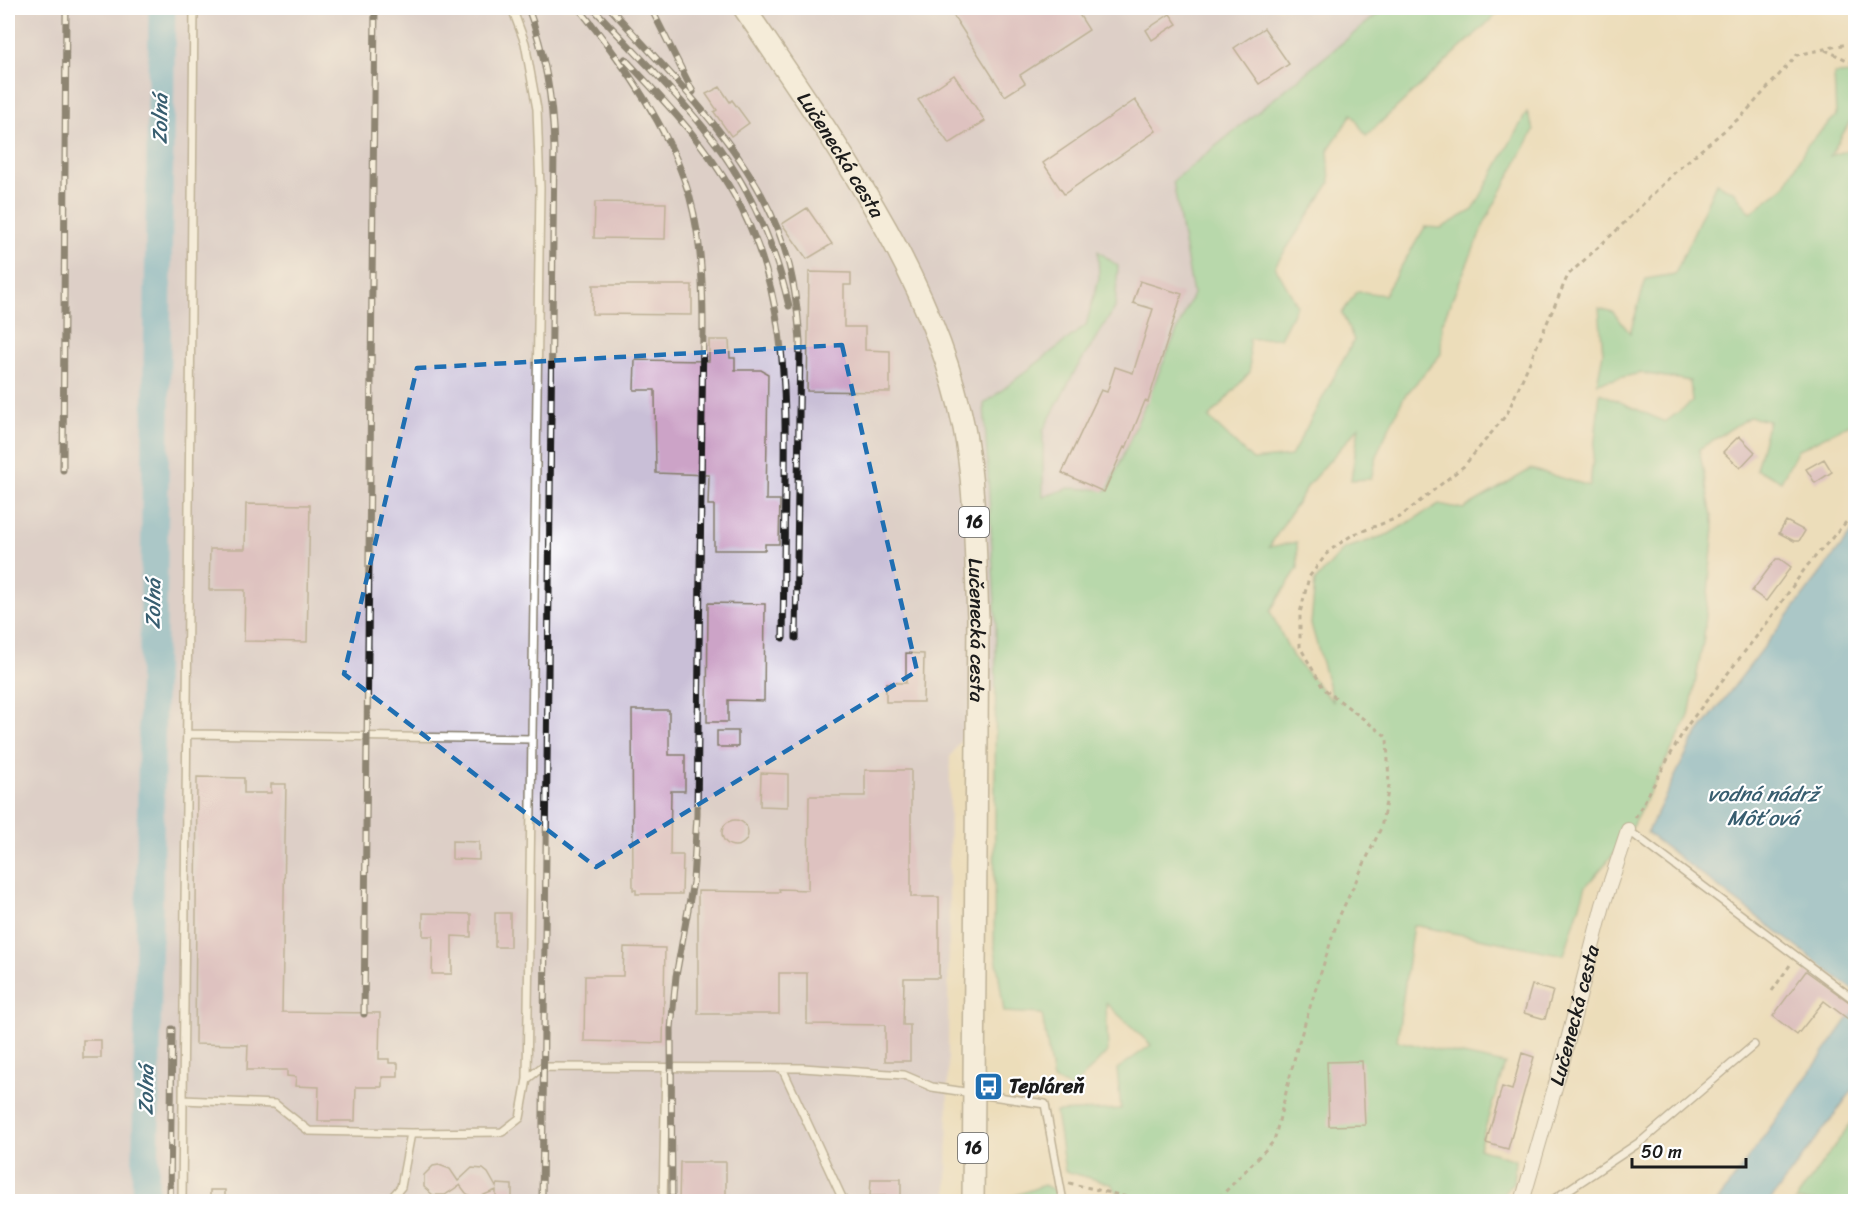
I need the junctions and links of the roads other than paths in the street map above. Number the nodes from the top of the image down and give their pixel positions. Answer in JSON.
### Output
{"nodes":[{"id":1,"x":194,"y":8,"type":"edge"},
{"id":2,"x":512,"y":8,"type":"edge"},
{"id":3,"x":744,"y":8,"type":"edge"},
{"id":4,"x":187,"y":734,"type":"junction"},
{"id":5,"x":532,"y":739,"type":"junction"},
{"id":6,"x":1628,"y":830,"type":"joint"},
{"id":7,"x":1856,"y":1001,"type":"edge"},
{"id":8,"x":1755,"y":1046,"type":"dead end"},
{"id":9,"x":666,"y":1068,"type":"junction"},
{"id":10,"x":782,"y":1068,"type":"junction"},
{"id":11,"x":527,"y":1079,"type":"junction"},
{"id":12,"x":974,"y":1095,"type":"junction"},
{"id":13,"x":183,"y":1100,"type":"junction"},
{"id":14,"x":411,"y":1133,"type":"junction"},
{"id":15,"x":182,"y":1202,"type":"edge"},
{"id":16,"x":388,"y":1202,"type":"edge"},
{"id":17,"x":663,"y":1202,"type":"edge"},
{"id":18,"x":844,"y":1202,"type":"edge"},
{"id":19,"x":973,"y":1202,"type":"edge"},
{"id":20,"x":1063,"y":1202,"type":"edge"},
{"id":21,"x":1522,"y":1202,"type":"edge"},
{"id":22,"x":1550,"y":1202,"type":"edge"}],
"edges":[{"from":1,"to":4,"type":"lane"},
{"from":2,"to":5,"type":"lane"},
{"from":3,"to":12,"type":"main road","name":"Lučenecká cesta","number":"16"},
{"from":4,"to":5,"type":"lane"},
{"from":4,"to":13,"type":"lane"},
{"from":5,"to":11,"type":"lane"},
{"from":6,"to":7,"type":"lane"},
{"from":6,"to":21,"type":"street","name":"Lučenecká cesta"},
{"from":8,"to":22,"type":"lane"},
{"from":9,"to":10,"type":"lane"},
{"from":9,"to":11,"type":"lane"},
{"from":9,"to":17,"type":"lane"},
{"from":10,"to":12,"type":"lane"},
{"from":10,"to":18,"type":"lane"},
{"from":11,"to":14,"type":"lane"},
{"from":12,"to":19,"type":"main road","name":"Lučenecká cesta","number":"16"},
{"from":12,"to":20,"type":"lane"},
{"from":13,"to":14,"type":"lane"},
{"from":13,"to":15,"type":"lane"},
{"from":14,"to":16,"type":"lane"}]}
